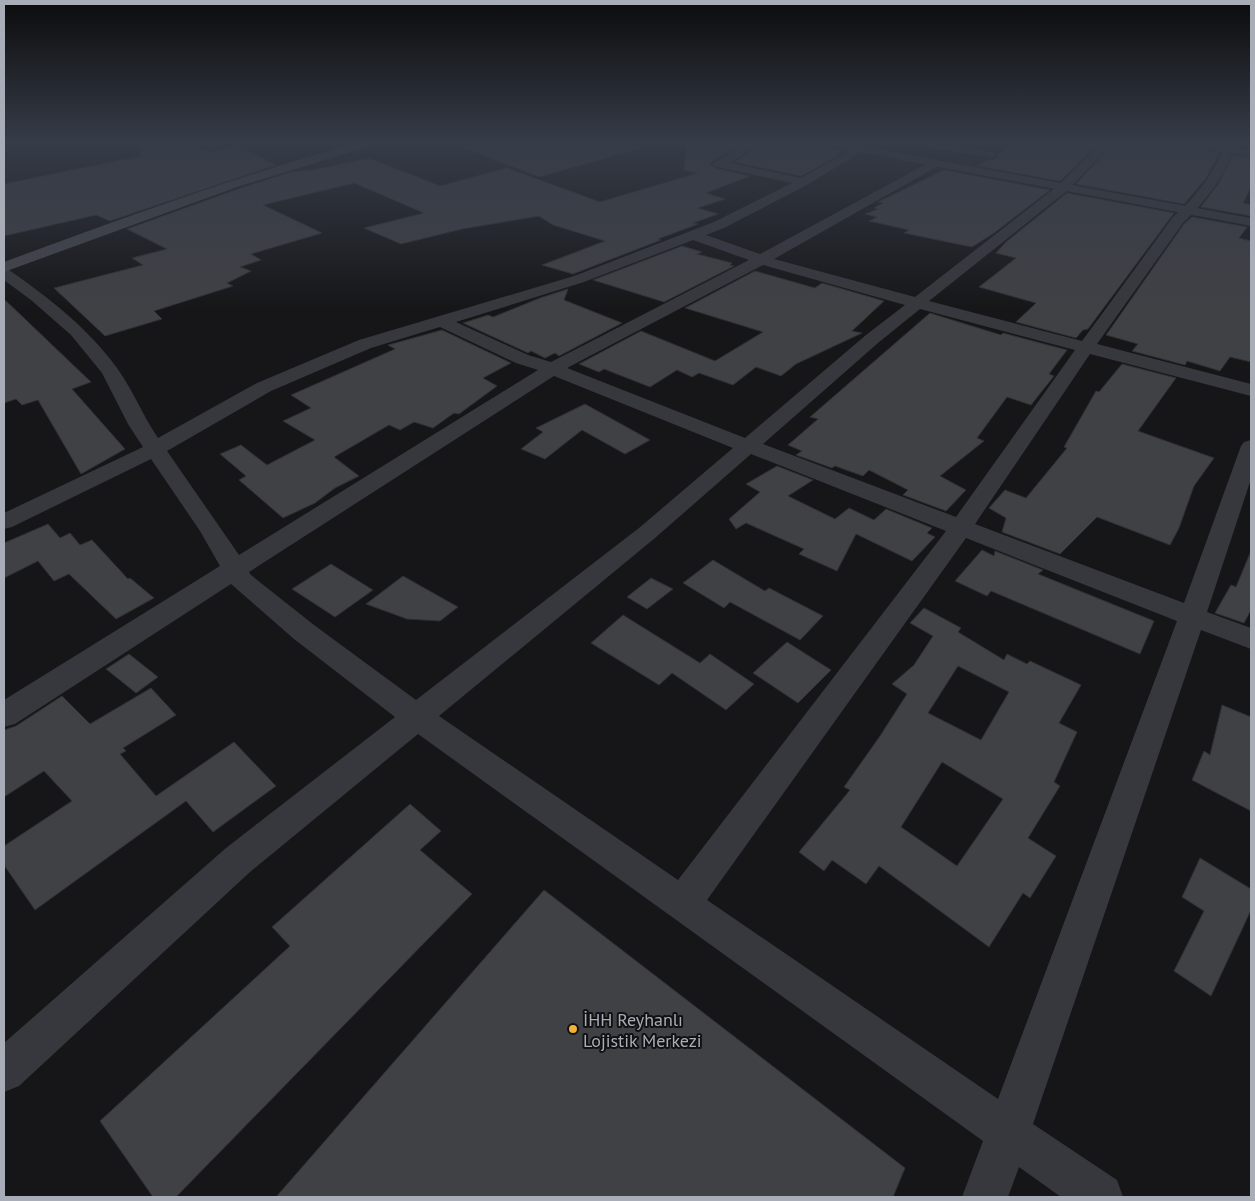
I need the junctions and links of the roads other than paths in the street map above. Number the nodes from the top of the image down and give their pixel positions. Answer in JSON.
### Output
{"nodes":[{"id":1,"x":169,"y":198,"type":"edge"},
{"id":2,"x":190,"y":198,"type":"edge"},
{"id":3,"x":772,"y":198,"type":"edge"},
{"id":4,"x":872,"y":198,"type":"edge"},
{"id":5,"x":1050,"y":198,"type":"edge"},
{"id":6,"x":1136,"y":198,"type":"edge"},
{"id":7,"x":1198,"y":198,"type":"edge"},
{"id":8,"x":1190,"y":208,"type":"junction"},
{"id":9,"x":1251,"y":217,"type":"edge"},
{"id":10,"x":1251,"y":222,"type":"edge"},
{"id":11,"x":693,"y":235,"type":"junction"},
{"id":12,"x":4,"y":257,"type":"edge"},
{"id":13,"x":762,"y":260,"type":"junction"},
{"id":14,"x":4,"y":267,"type":"edge"},
{"id":15,"x":4,"y":273,"type":"edge"},
{"id":16,"x":917,"y":303,"type":"junction"},
{"id":17,"x":441,"y":321,"type":"junction"},
{"id":18,"x":1086,"y":347,"type":"junction"},
{"id":19,"x":553,"y":369,"type":"junction"},
{"id":20,"x":1251,"y":390,"type":"edge"},
{"id":21,"x":748,"y":446,"type":"junction"},
{"id":22,"x":1251,"y":446,"type":"edge"},
{"id":23,"x":156,"y":449,"type":"junction"},
{"id":24,"x":4,"y":522,"type":"edge"},
{"id":25,"x":961,"y":528,"type":"junction"},
{"id":26,"x":236,"y":570,"type":"junction"},
{"id":27,"x":1193,"y":617,"type":"junction"},
{"id":28,"x":1251,"y":639,"type":"edge"},
{"id":29,"x":4,"y":715,"type":"edge"},
{"id":30,"x":417,"y":717,"type":"junction"},
{"id":31,"x":682,"y":904,"type":"junction"},
{"id":32,"x":4,"y":1071,"type":"edge"},
{"id":33,"x":1008,"y":1132,"type":"junction"},
{"id":34,"x":985,"y":1197,"type":"edge"},
{"id":35,"x":1100,"y":1197,"type":"edge"}],
"edges":[{"from":1,"to":12,"type":"main road"},
{"from":2,"to":14,"type":"main road"},
{"from":3,"to":11,"type":"street"},
{"from":4,"to":13,"type":"street"},
{"from":5,"to":16,"type":"street"},
{"from":6,"to":8,"type":"street"},
{"from":7,"to":8,"type":"street"},
{"from":8,"to":9,"type":"street"},
{"from":8,"to":10,"type":"street"},
{"from":8,"to":18,"type":"street"},
{"from":11,"to":13,"type":"street"},
{"from":11,"to":17,"type":"street"},
{"from":13,"to":16,"type":"street"},
{"from":13,"to":19,"type":"street"},
{"from":15,"to":23,"type":"street"},
{"from":16,"to":18,"type":"street"},
{"from":16,"to":21,"type":"street"},
{"from":17,"to":19,"type":"street"},
{"from":17,"to":23,"type":"street"},
{"from":18,"to":20,"type":"street"},
{"from":18,"to":25,"type":"street"},
{"from":19,"to":21,"type":"street"},
{"from":19,"to":26,"type":"street"},
{"from":21,"to":25,"type":"street"},
{"from":21,"to":30,"type":"street"},
{"from":22,"to":27,"type":"street"},
{"from":23,"to":24,"type":"street"},
{"from":23,"to":26,"type":"street"},
{"from":25,"to":27,"type":"street"},
{"from":25,"to":31,"type":"street"},
{"from":26,"to":29,"type":"street"},
{"from":26,"to":30,"type":"street"},
{"from":27,"to":28,"type":"street"},
{"from":27,"to":33,"type":"street"},
{"from":30,"to":31,"type":"street"},
{"from":30,"to":32,"type":"street"},
{"from":31,"to":33,"type":"street"},
{"from":33,"to":34,"type":"street"},
{"from":33,"to":35,"type":"street"}]}
